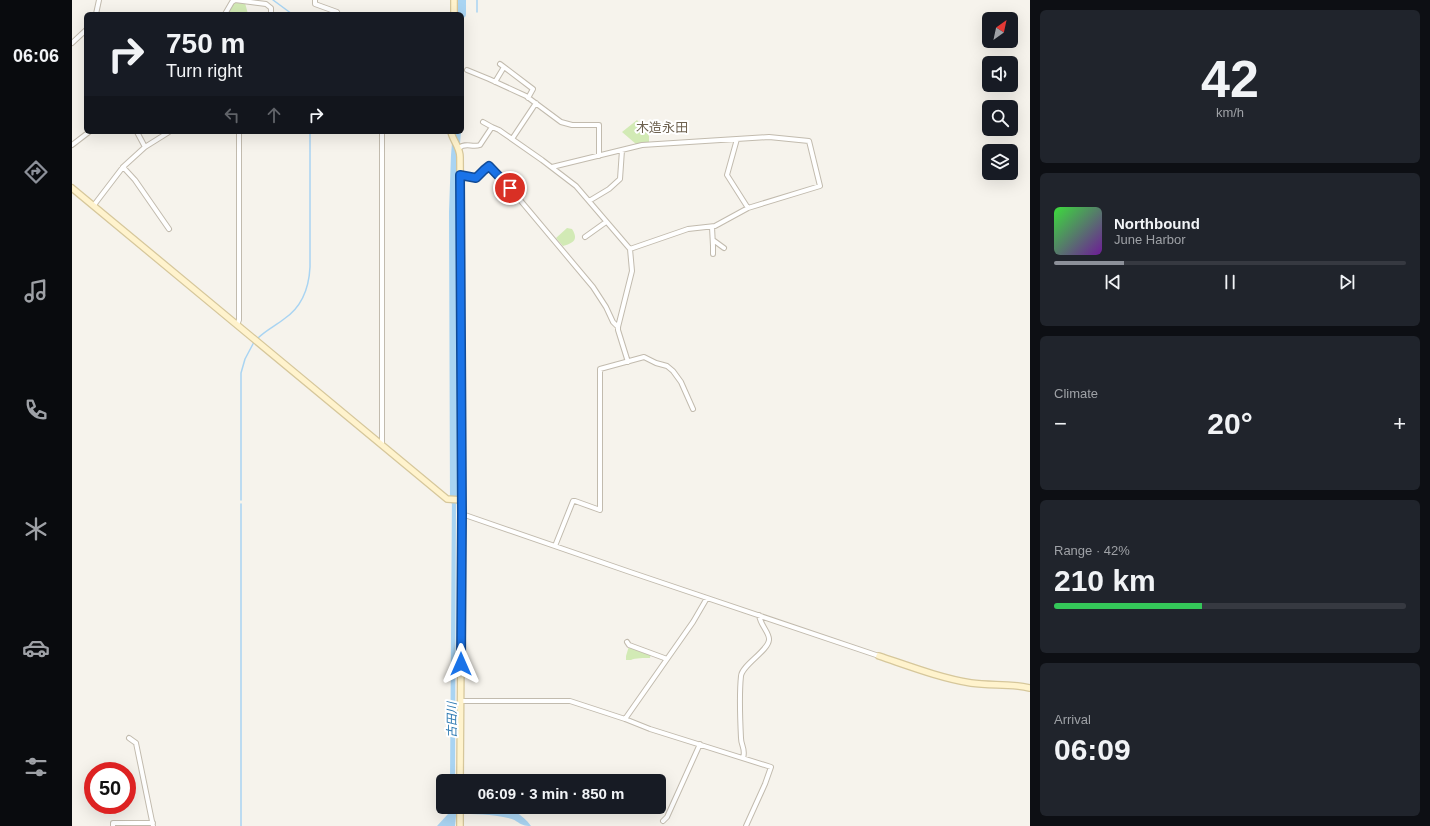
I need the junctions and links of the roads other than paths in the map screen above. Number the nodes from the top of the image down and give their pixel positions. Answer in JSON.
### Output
{"nodes":[{"id":1,"x":99,"y":0,"type":"edge"},
{"id":2,"x":315,"y":0,"type":"edge"},
{"id":3,"x":454,"y":0,"type":"edge"},
{"id":4,"x":96,"y":12,"type":"edge"},
{"id":5,"x":226,"y":12,"type":"edge"},
{"id":6,"x":271,"y":12,"type":"edge"},
{"id":7,"x":338,"y":12,"type":"edge"},
{"id":8,"x":454,"y":12,"type":"edge"},
{"id":9,"x":84,"y":32,"type":"edge"},
{"id":10,"x":72,"y":43,"type":"edge"},
{"id":11,"x":467,"y":70,"type":"dead end"},
{"id":12,"x":495,"y":82,"type":"junction"},
{"id":13,"x":528,"y":98,"type":"junction"},
{"id":14,"x":536,"y":103,"type":"junction"},
{"id":15,"x":483,"y":122,"type":"dead end"},
{"id":16,"x":492,"y":127,"type":"junction"},
{"id":17,"x":86,"y":134,"type":"edge"},
{"id":18,"x":138,"y":134,"type":"edge"},
{"id":19,"x":167,"y":134,"type":"edge"},
{"id":20,"x":238,"y":134,"type":"edge"},
{"id":21,"x":382,"y":134,"type":"edge"},
{"id":22,"x":452,"y":135,"type":"edge"},
{"id":23,"x":512,"y":138,"type":"junction"},
{"id":24,"x":737,"y":139,"type":"junction"},
{"id":25,"x":72,"y":145,"type":"edge"},
{"id":26,"x":145,"y":147,"type":"junction"},
{"id":27,"x":459,"y":148,"type":"junction"},
{"id":28,"x":622,"y":150,"type":"junction"},
{"id":29,"x":599,"y":156,"type":"junction"},
{"id":30,"x":123,"y":167,"type":"junction"},
{"id":31,"x":552,"y":167,"type":"junction"},
{"id":32,"x":460,"y":175,"type":"junction"},
{"id":33,"x":72,"y":188,"type":"edge"},
{"id":34,"x":589,"y":201,"type":"junction"},
{"id":35,"x":94,"y":205,"type":"junction"},
{"id":36,"x":748,"y":208,"type":"junction"},
{"id":37,"x":606,"y":222,"type":"junction"},
{"id":38,"x":712,"y":227,"type":"junction"},
{"id":39,"x":169,"y":229,"type":"dead end"},
{"id":40,"x":585,"y":237,"type":"dead end"},
{"id":41,"x":713,"y":240,"type":"junction"},
{"id":42,"x":630,"y":248,"type":"junction"},
{"id":43,"x":724,"y":248,"type":"dead end"},
{"id":44,"x":713,"y":254,"type":"dead end"},
{"id":45,"x":237,"y":324,"type":"junction"},
{"id":46,"x":618,"y":327,"type":"junction"},
{"id":47,"x":628,"y":362,"type":"junction"},
{"id":48,"x":693,"y":409,"type":"dead end"},
{"id":49,"x":382,"y":445,"type":"junction"},
{"id":50,"x":460,"y":500,"type":"junction"},
{"id":51,"x":462,"y":514,"type":"junction"},
{"id":52,"x":555,"y":546,"type":"junction"},
{"id":53,"x":707,"y":598,"type":"junction"},
{"id":54,"x":759,"y":615,"type":"junction"},
{"id":55,"x":627,"y":642,"type":"dead end"},
{"id":56,"x":879,"y":656,"type":"joint"},
{"id":57,"x":667,"y":659,"type":"junction"},
{"id":58,"x":1030,"y":688,"type":"edge"},
{"id":59,"x":460,"y":701,"type":"junction"},
{"id":60,"x":625,"y":719,"type":"junction"},
{"id":61,"x":129,"y":738,"type":"dead end"},
{"id":62,"x":700,"y":744,"type":"junction"},
{"id":63,"x":743,"y":758,"type":"junction"},
{"id":64,"x":460,"y":774,"type":"edge"},
{"id":65,"x":460,"y":814,"type":"edge"},
{"id":66,"x":663,"y":821,"type":"dead end"},
{"id":67,"x":153,"y":825,"type":"edge"},
{"id":68,"x":113,"y":826,"type":"edge"},
{"id":69,"x":460,"y":826,"type":"edge"},
{"id":70,"x":746,"y":826,"type":"edge"}],
"edges":[{"from":1,"to":4,"type":"street"},
{"from":2,"to":7,"type":"street"},
{"from":3,"to":8,"type":"main road"},
{"from":5,"to":6,"type":"street"},
{"from":9,"to":10,"type":"street"},
{"from":11,"to":12,"type":"street"},
{"from":12,"to":13,"type":"street"},
{"from":12,"to":13,"type":"street"},
{"from":13,"to":14,"type":"street"},
{"from":14,"to":23,"type":"street"},
{"from":14,"to":29,"type":"street"},
{"from":15,"to":16,"type":"street"},
{"from":16,"to":23,"type":"street"},
{"from":16,"to":27,"type":"street"},
{"from":17,"to":25,"type":"street"},
{"from":18,"to":26,"type":"street"},
{"from":19,"to":26,"type":"street"},
{"from":20,"to":45,"type":"street"},
{"from":21,"to":49,"type":"street"},
{"from":22,"to":27,"type":"main road"},
{"from":23,"to":31,"type":"street"},
{"from":24,"to":28,"type":"street"},
{"from":24,"to":36,"type":"street"},
{"from":24,"to":36,"type":"street"},
{"from":26,"to":30,"type":"street"},
{"from":27,"to":32,"type":"main road"},
{"from":28,"to":29,"type":"street"},
{"from":28,"to":34,"type":"street"},
{"from":29,"to":31,"type":"street"},
{"from":30,"to":35,"type":"street"},
{"from":30,"to":39,"type":"street"},
{"from":31,"to":34,"type":"street"},
{"from":32,"to":46,"type":"street"},
{"from":32,"to":50,"type":"main road"},
{"from":33,"to":35,"type":"main road"},
{"from":34,"to":37,"type":"street"},
{"from":35,"to":45,"type":"main road"},
{"from":36,"to":38,"type":"street"},
{"from":37,"to":40,"type":"street"},
{"from":37,"to":42,"type":"street"},
{"from":38,"to":41,"type":"street"},
{"from":38,"to":42,"type":"street"},
{"from":41,"to":43,"type":"street"},
{"from":41,"to":44,"type":"street"},
{"from":42,"to":46,"type":"street"},
{"from":45,"to":49,"type":"main road"},
{"from":46,"to":47,"type":"street"},
{"from":47,"to":48,"type":"street"},
{"from":47,"to":52,"type":"street"},
{"from":49,"to":50,"type":"main road"},
{"from":50,"to":51,"type":"main road"},
{"from":51,"to":52,"type":"street"},
{"from":51,"to":59,"type":"main road"},
{"from":52,"to":53,"type":"street"},
{"from":53,"to":54,"type":"street"},
{"from":53,"to":57,"type":"street"},
{"from":54,"to":56,"type":"street"},
{"from":54,"to":63,"type":"street"},
{"from":55,"to":57,"type":"street"},
{"from":56,"to":58,"type":"main road"},
{"from":57,"to":60,"type":"street"},
{"from":59,"to":60,"type":"street"},
{"from":59,"to":64,"type":"main road"},
{"from":60,"to":62,"type":"street"},
{"from":61,"to":67,"type":"street"},
{"from":62,"to":63,"type":"street"},
{"from":62,"to":66,"type":"street"},
{"from":63,"to":70,"type":"street"},
{"from":65,"to":69,"type":"main road"},
{"from":67,"to":68,"type":"street"}]}
